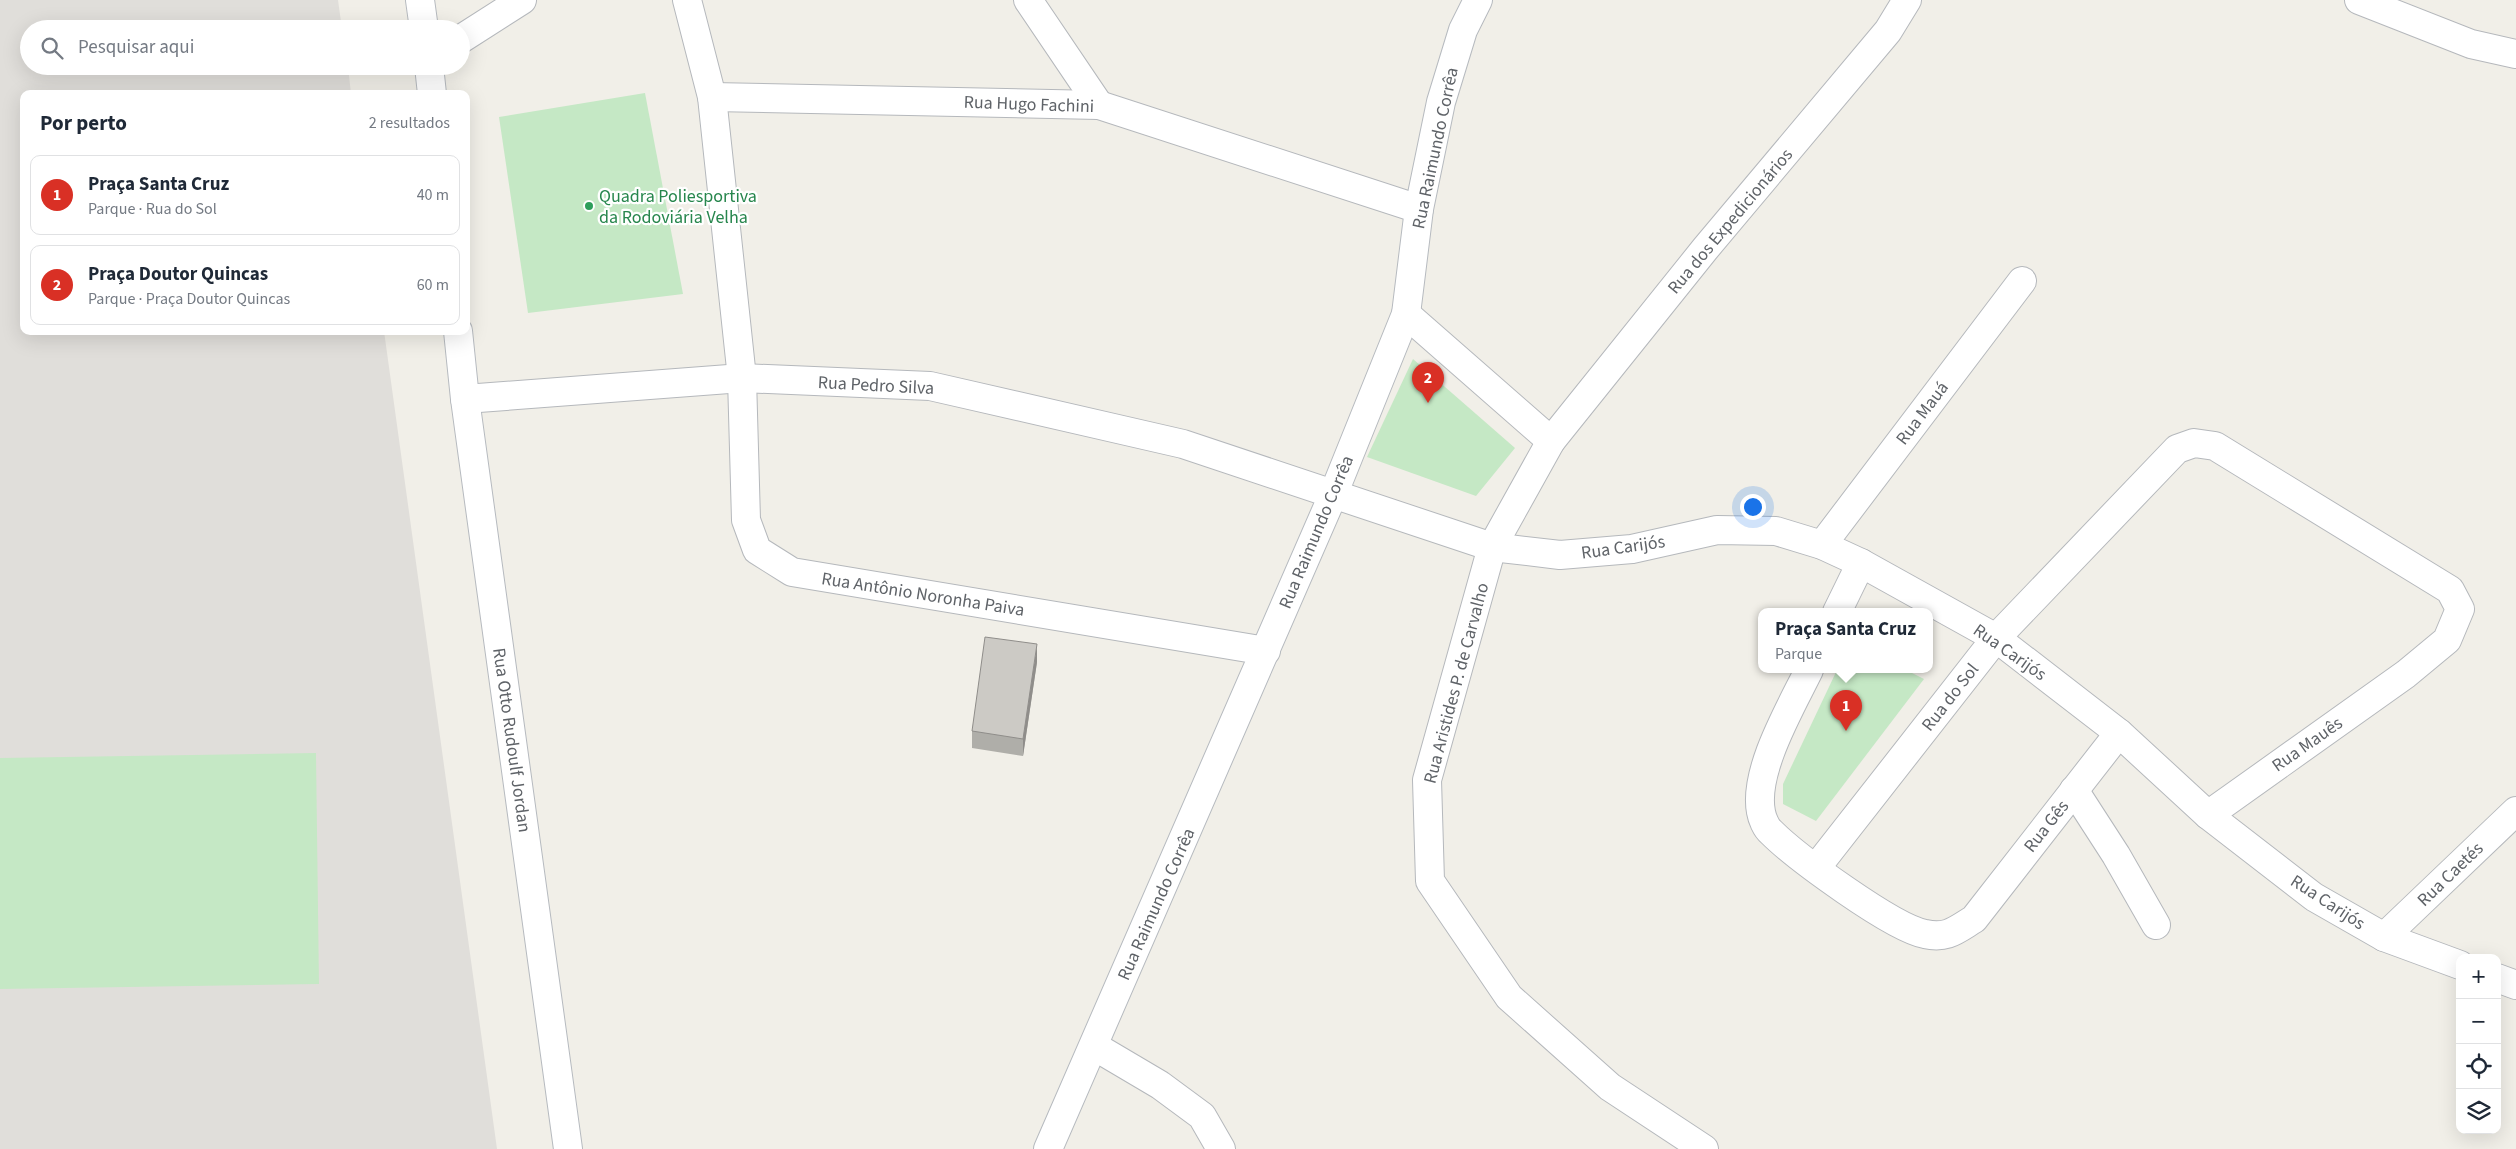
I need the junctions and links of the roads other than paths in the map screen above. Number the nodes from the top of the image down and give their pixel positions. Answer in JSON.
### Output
{"nodes":[{"id":1,"x":420,"y":0,"type":"edge"},
{"id":2,"x":522,"y":0,"type":"edge"},
{"id":3,"x":687,"y":0,"type":"edge"},
{"id":4,"x":1028,"y":0,"type":"edge"},
{"id":5,"x":1478,"y":0,"type":"edge"},
{"id":6,"x":1907,"y":0,"type":"edge"},
{"id":7,"x":2360,"y":0,"type":"edge"},
{"id":8,"x":423,"y":20,"type":"edge"},
{"id":9,"x":470,"y":33,"type":"edge"},
{"id":10,"x":2516,"y":54,"type":"edge"},
{"id":11,"x":430,"y":75,"type":"edge"},
{"id":12,"x":432,"y":90,"type":"edge"},
{"id":13,"x":712,"y":98,"type":"junction"},
{"id":14,"x":1098,"y":105,"type":"junction"},
{"id":15,"x":1419,"y":209,"type":"junction"},
{"id":16,"x":2022,"y":281,"type":"dead end"},
{"id":17,"x":1406,"y":314,"type":"junction"},
{"id":18,"x":458,"y":335,"type":"edge"},
{"id":19,"x":742,"y":378,"type":"junction"},
{"id":20,"x":465,"y":399,"type":"junction"},
{"id":21,"x":1551,"y":441,"type":"junction"},
{"id":22,"x":2177,"y":449,"type":"joint"},
{"id":23,"x":1333,"y":495,"type":"junction"},
{"id":24,"x":1822,"y":545,"type":"junction"},
{"id":25,"x":1492,"y":547,"type":"junction"},
{"id":26,"x":1861,"y":563,"type":"junction"},
{"id":27,"x":1839,"y":608,"type":"edge"},
{"id":28,"x":1996,"y":638,"type":"junction"},
{"id":29,"x":1266,"y":652,"type":"junction"},
{"id":30,"x":1808,"y":673,"type":"edge"},
{"id":31,"x":2119,"y":732,"type":"junction"},
{"id":32,"x":2074,"y":790,"type":"junction"},
{"id":33,"x":2516,"y":810,"type":"edge"},
{"id":34,"x":2208,"y":815,"type":"junction"},
{"id":35,"x":1816,"y":868,"type":"junction"},
{"id":36,"x":2156,"y":925,"type":"dead end"},
{"id":37,"x":2384,"y":937,"type":"junction"},
{"id":38,"x":2456,"y":964,"type":"edge"},
{"id":39,"x":2501,"y":979,"type":"edge"},
{"id":40,"x":2516,"y":985,"type":"edge"},
{"id":41,"x":1094,"y":1046,"type":"junction"},
{"id":42,"x":568,"y":1149,"type":"edge"},
{"id":43,"x":1048,"y":1149,"type":"edge"},
{"id":44,"x":1221,"y":1149,"type":"edge"},
{"id":45,"x":1704,"y":1149,"type":"edge"}],
"edges":[{"from":1,"to":8,"type":"street"},
{"from":2,"to":9,"type":"street"},
{"from":3,"to":13,"type":"street","name":"Rua Antônio Noronha Paiva"},
{"from":4,"to":14,"type":"street"},
{"from":5,"to":15,"type":"street","name":"Rua Raimundo Corrêa"},
{"from":6,"to":21,"type":"street","name":"Rua dos Expedicionários"},
{"from":7,"to":10,"type":"street"},
{"from":11,"to":12,"type":"street"},
{"from":13,"to":14,"type":"street","name":"Rua Hugo Fachini"},
{"from":13,"to":19,"type":"street","name":"Rua Antônio Noronha Paiva"},
{"from":14,"to":15,"type":"street","name":"Rua Hugo Fachini"},
{"from":15,"to":17,"type":"street","name":"Rua Raimundo Corrêa"},
{"from":16,"to":24,"type":"street","name":"Rua Mauá"},
{"from":17,"to":21,"type":"street"},
{"from":17,"to":23,"type":"street","name":"Rua Raimundo Corrêa"},
{"from":18,"to":20,"type":"street","name":"Rua Otto Rudoulf Jordan"},
{"from":19,"to":20,"type":"street","name":"Rua Pedro Silva"},
{"from":19,"to":23,"type":"street","name":"Rua Pedro Silva"},
{"from":19,"to":29,"type":"street","name":"Rua Antônio Noronha Paiva"},
{"from":20,"to":42,"type":"street","name":"Rua Otto Rudoulf Jordan"},
{"from":21,"to":25,"type":"street","name":"Rua dos Expedicionários"},
{"from":22,"to":28,"type":"street","name":"Rua do Sol"},
{"from":22,"to":34,"type":"street","name":"Rua Mauês"},
{"from":23,"to":25,"type":"street","name":"Rua Pedro Silva"},
{"from":23,"to":29,"type":"street","name":"Rua Raimundo Corrêa"},
{"from":24,"to":25,"type":"street","name":"Rua Carijós"},
{"from":24,"to":26,"type":"street","name":"Rua Carijós"},
{"from":25,"to":45,"type":"street","name":"Rua Aristides P. de Carvalho"},
{"from":26,"to":27,"type":"street"},
{"from":26,"to":28,"type":"street","name":"Rua Carijós"},
{"from":28,"to":31,"type":"street","name":"Rua Carijós"},
{"from":28,"to":35,"type":"street","name":"Rua do Sol"},
{"from":29,"to":41,"type":"street","name":"Rua Raimundo Corrêa"},
{"from":30,"to":35,"type":"street"},
{"from":31,"to":32,"type":"street","name":"Rua Gês"},
{"from":31,"to":34,"type":"street","name":"Rua Carijós"},
{"from":32,"to":35,"type":"street","name":"Rua Gês"},
{"from":32,"to":36,"type":"street"},
{"from":33,"to":37,"type":"street","name":"Rua Caetés"},
{"from":34,"to":37,"type":"street","name":"Rua Carijós"},
{"from":37,"to":38,"type":"street","name":"Rua Carijós"},
{"from":39,"to":40,"type":"street"},
{"from":41,"to":43,"type":"street","name":"Rua Raimundo Corrêa"},
{"from":41,"to":44,"type":"street"}]}
